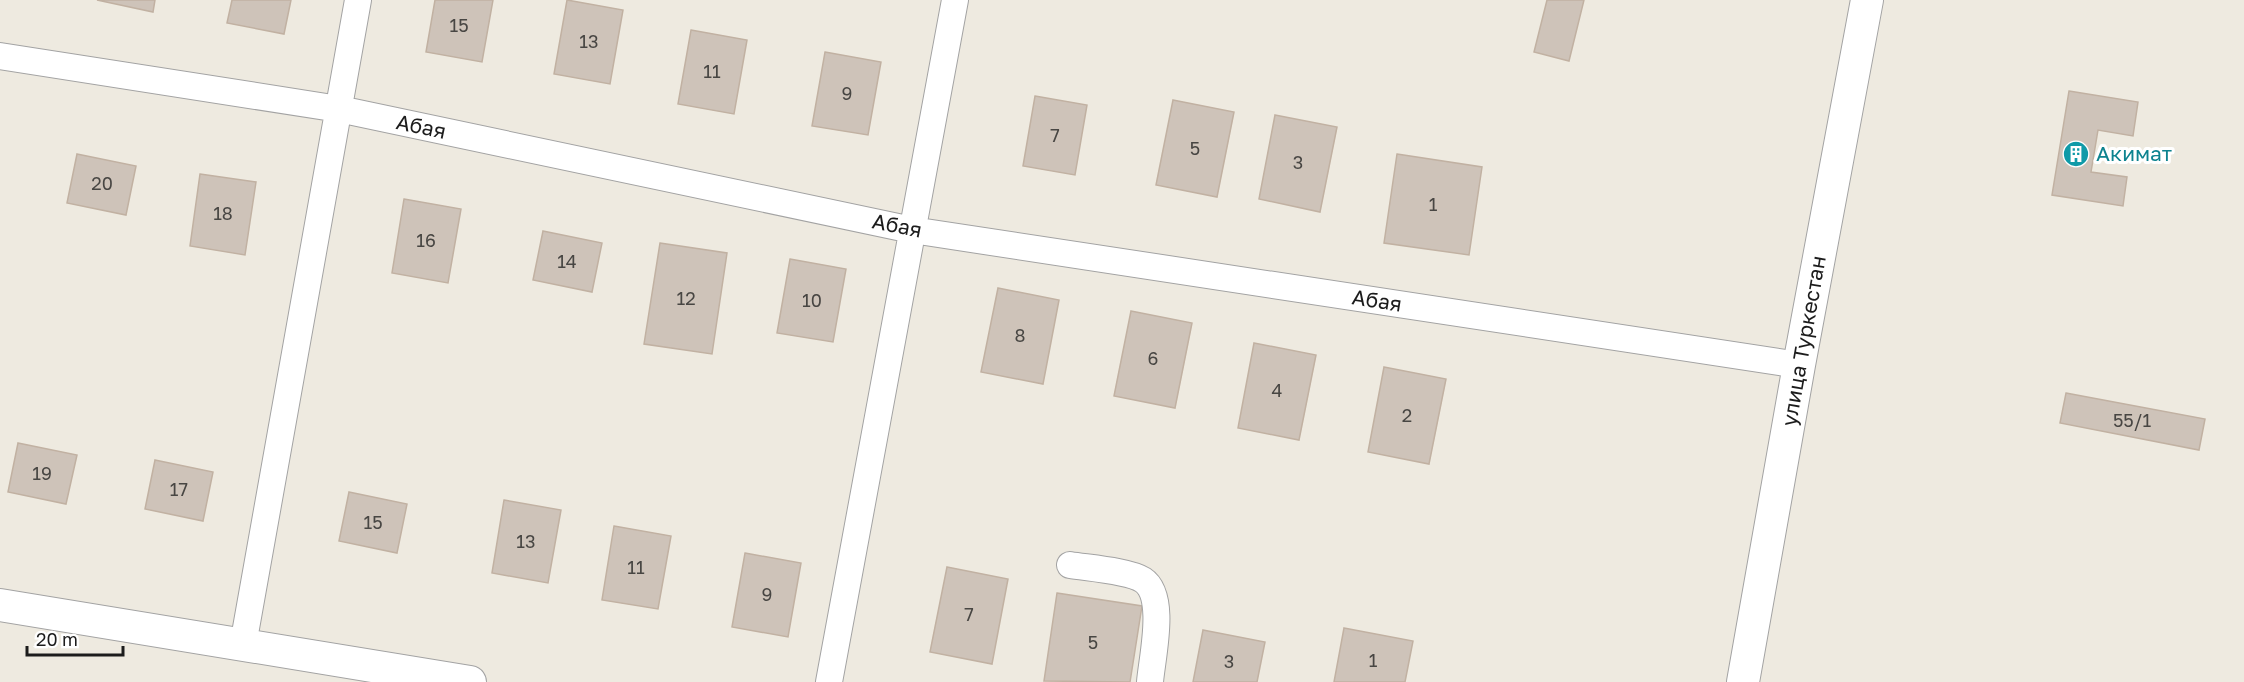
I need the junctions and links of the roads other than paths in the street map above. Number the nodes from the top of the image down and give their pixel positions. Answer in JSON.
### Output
{"nodes":[{"id":1,"x":358,"y":0,"type":"edge"},
{"id":2,"x":954,"y":0,"type":"edge"},
{"id":3,"x":1867,"y":0,"type":"edge"},
{"id":4,"x":0,"y":56,"type":"edge"},
{"id":5,"x":339,"y":110,"type":"junction"},
{"id":6,"x":912,"y":230,"type":"junction"},
{"id":7,"x":1799,"y":365,"type":"junction"},
{"id":8,"x":1070,"y":565,"type":"dead end"},
{"id":9,"x":0,"y":605,"type":"edge"},
{"id":10,"x":243,"y":645,"type":"junction"},
{"id":11,"x":470,"y":682,"type":"edge"},
{"id":12,"x":829,"y":682,"type":"edge"},
{"id":13,"x":1150,"y":682,"type":"edge"},
{"id":14,"x":1743,"y":682,"type":"edge"}],
"edges":[{"from":1,"to":5,"type":"street"},
{"from":2,"to":6,"type":"street"},
{"from":3,"to":7,"type":"street","name":"улица Туркестан"},
{"from":4,"to":5,"type":"street","name":"Абая"},
{"from":5,"to":6,"type":"street","name":"Абая"},
{"from":5,"to":10,"type":"street"},
{"from":6,"to":7,"type":"street","name":"Абая"},
{"from":6,"to":12,"type":"street"},
{"from":7,"to":14,"type":"street","name":"улица Туркестан"},
{"from":8,"to":13,"type":"street"},
{"from":9,"to":10,"type":"street"},
{"from":10,"to":11,"type":"street"}]}
